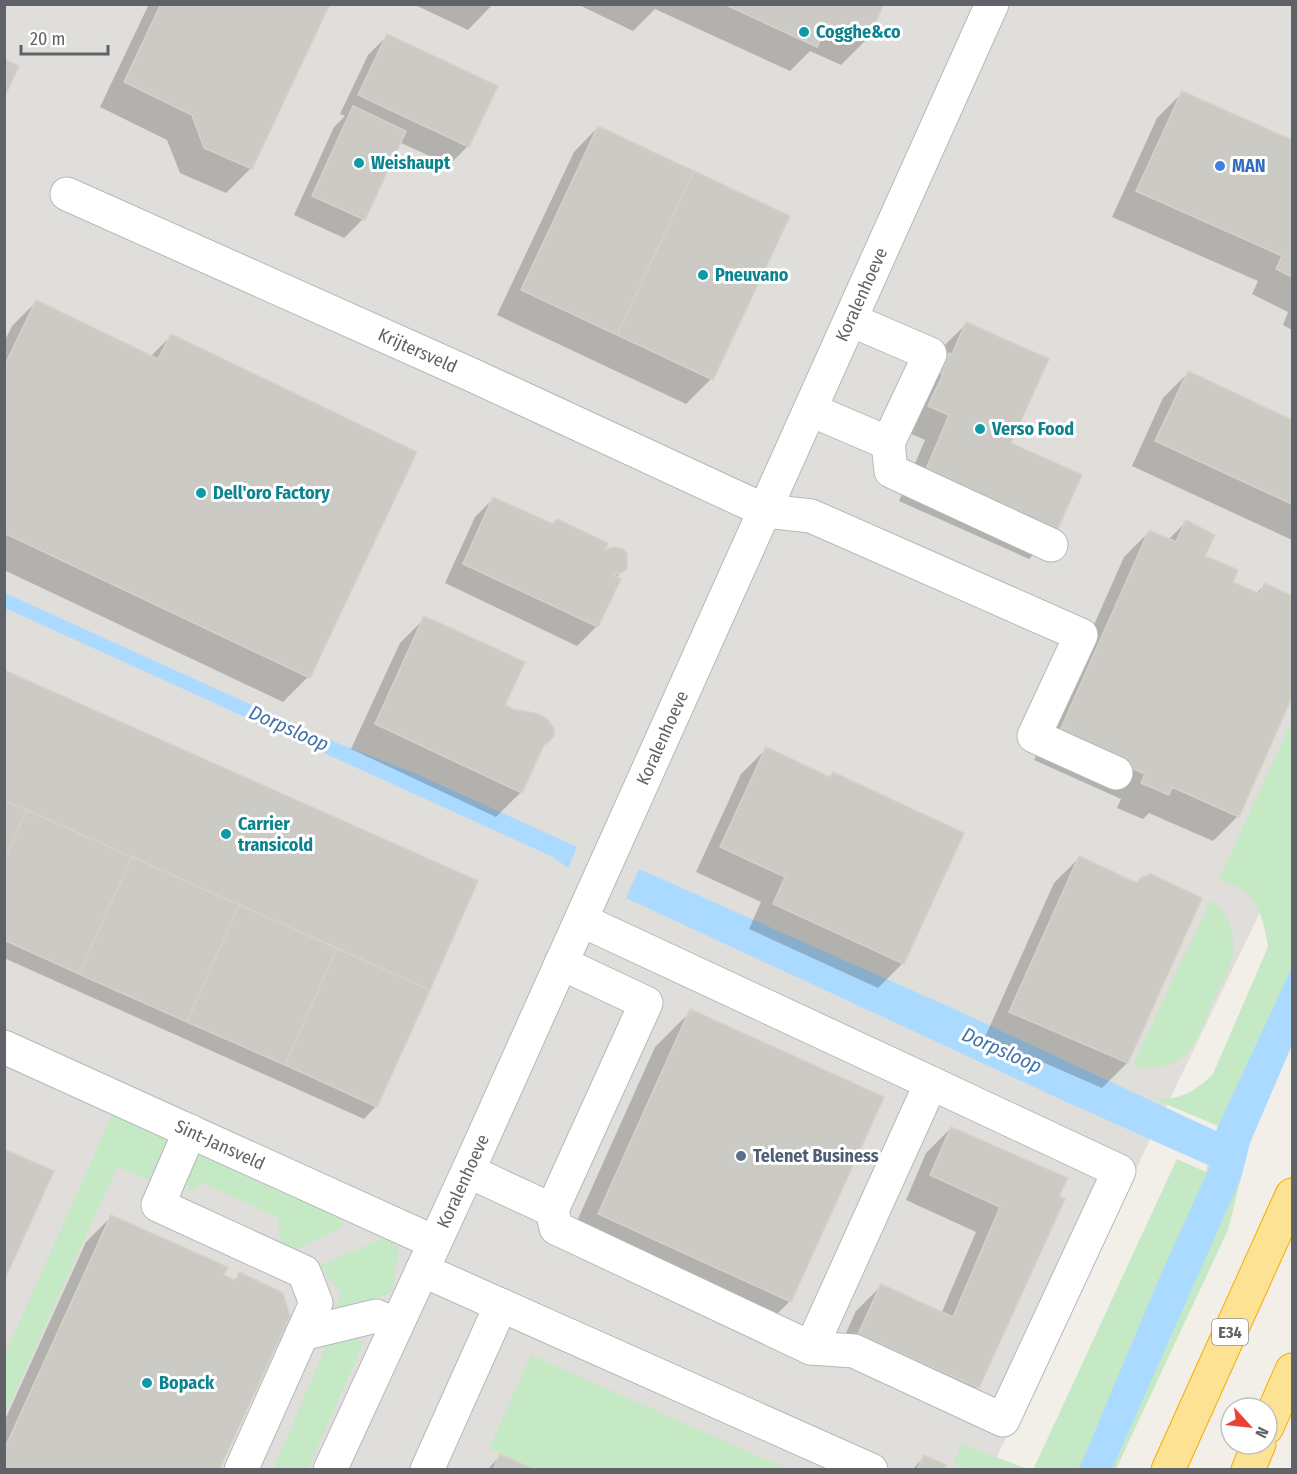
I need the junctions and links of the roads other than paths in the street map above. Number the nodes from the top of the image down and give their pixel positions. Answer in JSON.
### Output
{"nodes":[{"id":1,"x":992,"y":4,"type":"edge"},
{"id":2,"x":67,"y":194,"type":"dead end"},
{"id":3,"x":851,"y":320,"type":"junction"},
{"id":4,"x":811,"y":410,"type":"junction"},
{"id":5,"x":888,"y":444,"type":"junction"},
{"id":6,"x":765,"y":511,"type":"junction"},
{"id":7,"x":1051,"y":544,"type":"dead end"},
{"id":8,"x":1116,"y":773,"type":"dead end"},
{"id":9,"x":581,"y":920,"type":"junction"},
{"id":10,"x":561,"y":963,"type":"junction"},
{"id":11,"x":4,"y":1047,"type":"edge"},
{"id":12,"x":931,"y":1083,"type":"junction"},
{"id":13,"x":190,"y":1131,"type":"junction"},
{"id":14,"x":468,"y":1171,"type":"junction"},
{"id":15,"x":1293,"y":1195,"type":"edge"},
{"id":16,"x":552,"y":1210,"type":"junction"},
{"id":17,"x":428,"y":1256,"type":"junction"},
{"id":18,"x":501,"y":1305,"type":"junction"},
{"id":19,"x":396,"y":1325,"type":"junction"},
{"id":20,"x":302,"y":1334,"type":"junction"},
{"id":21,"x":811,"y":1347,"type":"junction"},
{"id":22,"x":1293,"y":1370,"type":"edge"},
{"id":23,"x":1279,"y":1401,"type":"edge"},
{"id":24,"x":1254,"y":1456,"type":"edge"},
{"id":25,"x":241,"y":1470,"type":"edge"},
{"id":26,"x":330,"y":1470,"type":"edge"},
{"id":27,"x":427,"y":1470,"type":"edge"},
{"id":28,"x":871,"y":1470,"type":"edge"},
{"id":29,"x":1168,"y":1470,"type":"edge"},
{"id":30,"x":1248,"y":1470,"type":"edge"}],
"edges":[{"from":1,"to":3,"type":"street","name":"Koralenhoeve"},
{"from":2,"to":6,"type":"street","name":"Krijtersveld"},
{"from":3,"to":4,"type":"street","name":"Koralenhoeve"},
{"from":3,"to":5,"type":"street"},
{"from":4,"to":5,"type":"street"},
{"from":4,"to":6,"type":"street","name":"Koralenhoeve"},
{"from":5,"to":7,"type":"street"},
{"from":6,"to":8,"type":"street","name":"Krijtersveld"},
{"from":6,"to":9,"type":"street","name":"Koralenhoeve"},
{"from":9,"to":10,"type":"street","name":"Koralenhoeve"},
{"from":9,"to":12,"type":"street"},
{"from":10,"to":14,"type":"street","name":"Koralenhoeve"},
{"from":10,"to":16,"type":"street"},
{"from":11,"to":13,"type":"street","name":"Sint-Jansveld"},
{"from":12,"to":21,"type":"street"},
{"from":12,"to":21,"type":"street"},
{"from":13,"to":17,"type":"street","name":"Sint-Jansveld"},
{"from":13,"to":20,"type":"street"},
{"from":14,"to":16,"type":"street"},
{"from":14,"to":17,"type":"street","name":"Koralenhoeve"},
{"from":15,"to":29,"type":"highway","number":"E34"},
{"from":16,"to":21,"type":"street"},
{"from":17,"to":18,"type":"street","name":"Sint-Jansveld"},
{"from":17,"to":19,"type":"street","name":"Koralenhoeve"},
{"from":18,"to":27,"type":"street"},
{"from":18,"to":28,"type":"street","name":"Sint-Jansveld"},
{"from":19,"to":20,"type":"street"},
{"from":19,"to":26,"type":"street","name":"Koralenhoeve"},
{"from":20,"to":25,"type":"street"},
{"from":22,"to":23,"type":"highway"},
{"from":24,"to":30,"type":"highway"}]}
